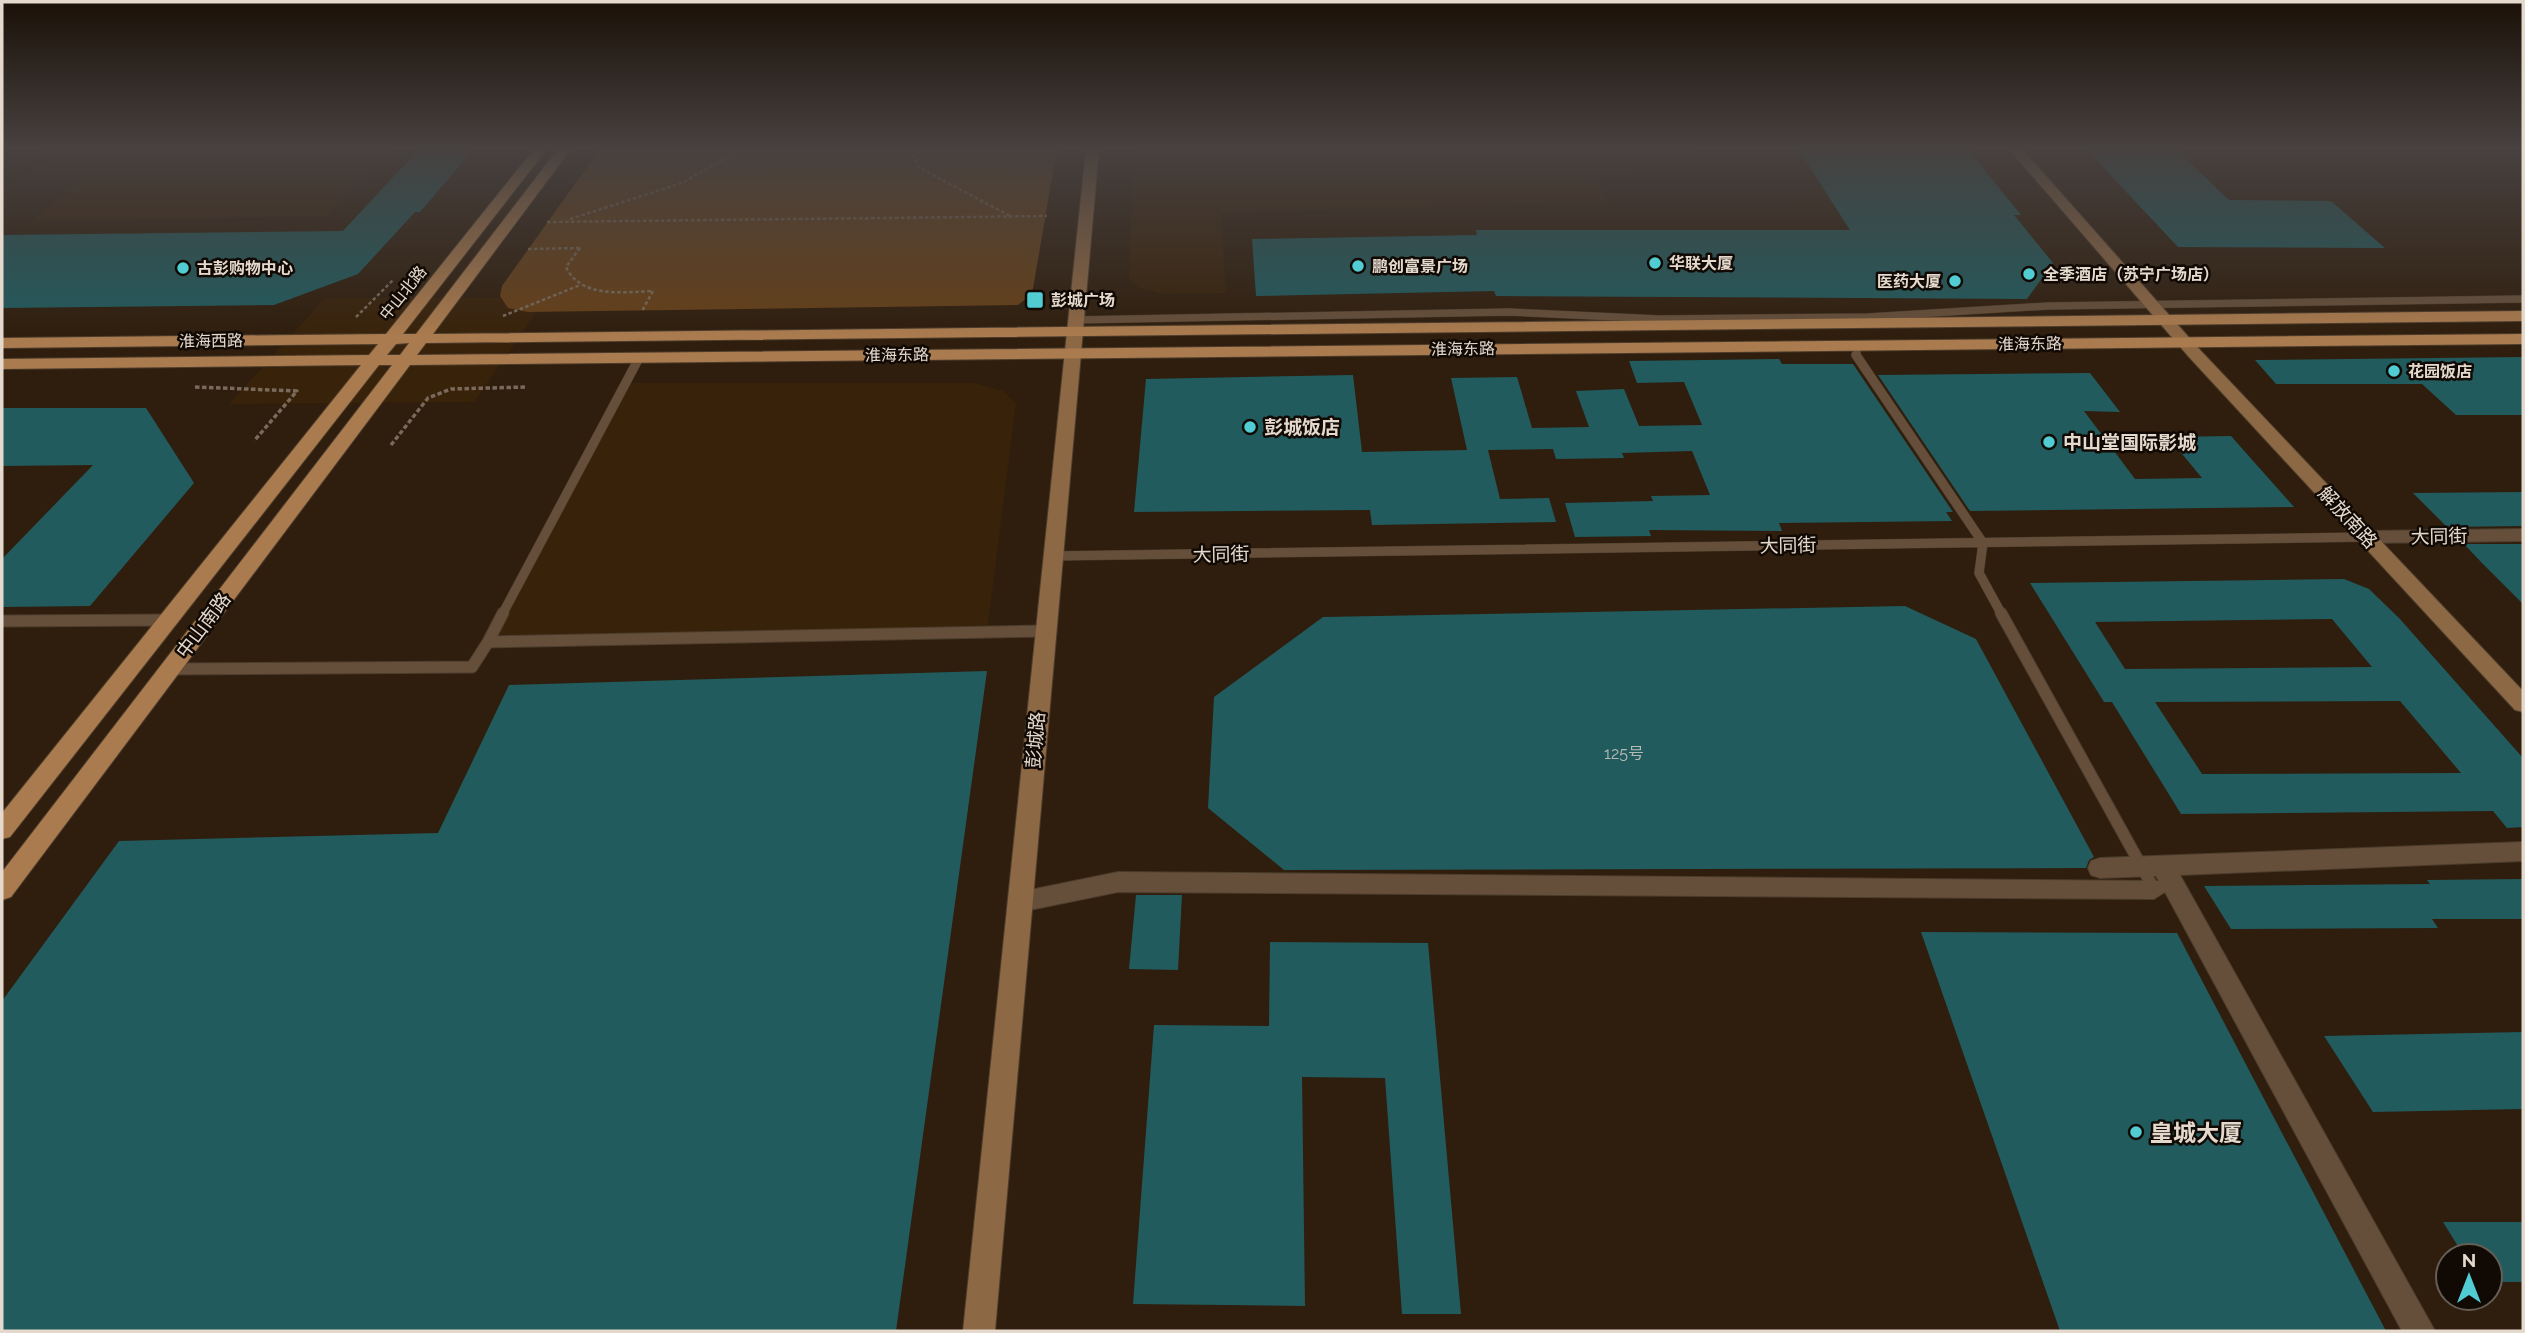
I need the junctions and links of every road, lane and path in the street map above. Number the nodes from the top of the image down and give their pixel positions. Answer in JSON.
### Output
{"nodes":[{"id":1,"x":491,"y":211,"type":"edge"},
{"id":2,"x":518,"y":211,"type":"edge"},
{"id":3,"x":596,"y":211,"type":"edge"},
{"id":4,"x":1002,"y":211,"type":"edge"},
{"id":5,"x":1086,"y":211,"type":"edge"},
{"id":6,"x":2069,"y":211,"type":"edge"},
{"id":7,"x":1011,"y":216,"type":"junction"},
{"id":8,"x":1047,"y":216,"type":"dead end"},
{"id":9,"x":547,"y":222,"type":"dead end"},
{"id":10,"x":563,"y":222,"type":"junction"},
{"id":11,"x":528,"y":249,"type":"dead end"},
{"id":12,"x":394,"y":279,"type":"dead end"},
{"id":13,"x":581,"y":285,"type":"junction"},
{"id":14,"x":2523,"y":299,"type":"edge"},
{"id":15,"x":2152,"y":304,"type":"junction"},
{"id":16,"x":642,"y":311,"type":"dead end"},
{"id":17,"x":503,"y":316,"type":"dead end"},
{"id":18,"x":2523,"y":316,"type":"edge"},
{"id":19,"x":346,"y":318,"type":"dead end"},
{"id":20,"x":1074,"y":327,"type":"junction"},
{"id":21,"x":2174,"y":330,"type":"junction"},
{"id":22,"x":388,"y":339,"type":"junction"},
{"id":23,"x":420,"y":339,"type":"junction"},
{"id":24,"x":2523,"y":339,"type":"edge"},
{"id":25,"x":2,"y":343,"type":"edge"},
{"id":26,"x":1857,"y":345,"type":"junction"},
{"id":27,"x":639,"y":358,"type":"junction"},
{"id":28,"x":372,"y":360,"type":"junction"},
{"id":29,"x":404,"y":360,"type":"junction"},
{"id":30,"x":2,"y":364,"type":"edge"},
{"id":31,"x":195,"y":387,"type":"dead end"},
{"id":32,"x":526,"y":387,"type":"dead end"},
{"id":33,"x":254,"y":441,"type":"dead end"},
{"id":34,"x":391,"y":444,"type":"dead end"},
{"id":35,"x":2523,"y":535,"type":"edge"},
{"id":36,"x":2367,"y":537,"type":"junction"},
{"id":37,"x":1983,"y":543,"type":"junction"},
{"id":38,"x":1052,"y":556,"type":"junction"},
{"id":39,"x":167,"y":620,"type":"junction"},
{"id":40,"x":2,"y":621,"type":"edge"},
{"id":41,"x":1045,"y":631,"type":"junction"},
{"id":42,"x":488,"y":642,"type":"junction"},
{"id":43,"x":169,"y":669,"type":"junction"},
{"id":44,"x":2523,"y":704,"type":"edge"},
{"id":45,"x":2,"y":830,"type":"edge"},
{"id":46,"x":2523,"y":851,"type":"edge"},
{"id":47,"x":2099,"y":868,"type":"dead end"},
{"id":48,"x":2153,"y":874,"type":"junction"},
{"id":49,"x":2,"y":890,"type":"edge"},
{"id":50,"x":1020,"y":902,"type":"junction"},
{"id":51,"x":979,"y":1331,"type":"edge"},
{"id":52,"x":2419,"y":1331,"type":"edge"}],
"edges":[{"from":1,"to":22,"type":"main road","name":"中山北路"},
{"from":2,"to":23,"type":"main road"},
{"from":3,"to":10,"type":"path"},
{"from":4,"to":7,"type":"path"},
{"from":5,"to":20,"type":"street","name":"彭城路"},
{"from":6,"to":15,"type":"street","name":"解放南路"},
{"from":7,"to":8,"type":"path"},
{"from":7,"to":10,"type":"path"},
{"from":9,"to":10,"type":"path"},
{"from":11,"to":13,"type":"path"},
{"from":12,"to":19,"type":"path"},
{"from":13,"to":16,"type":"path"},
{"from":13,"to":17,"type":"path"},
{"from":14,"to":15,"type":"lane"},
{"from":15,"to":20,"type":"lane"},
{"from":15,"to":21,"type":"street","name":"解放南路"},
{"from":18,"to":21,"type":"main road","name":"淮海东路"},
{"from":20,"to":21,"type":"main road","name":"淮海东路"},
{"from":20,"to":23,"type":"main road","name":"淮海东路"},
{"from":20,"to":26,"type":"main road","name":"淮海东路"},
{"from":20,"to":27,"type":"main road","name":"淮海东路"},
{"from":20,"to":38,"type":"street","name":"彭城路"},
{"from":21,"to":24,"type":"main road","name":"淮海东路"},
{"from":21,"to":26,"type":"main road","name":"淮海东路"},
{"from":21,"to":36,"type":"street","name":"解放南路"},
{"from":22,"to":23,"type":"main road","name":"淮海西路"},
{"from":22,"to":25,"type":"main road","name":"淮海西路"},
{"from":22,"to":28,"type":"main road","name":"中山北路"},
{"from":23,"to":29,"type":"main road"},
{"from":26,"to":37,"type":"lane"},
{"from":27,"to":29,"type":"main road","name":"淮海东路"},
{"from":27,"to":42,"type":"lane"},
{"from":28,"to":29,"type":"main road","name":"淮海西路"},
{"from":28,"to":30,"type":"main road","name":"淮海西路"},
{"from":28,"to":39,"type":"main road","name":"中山南路"},
{"from":29,"to":43,"type":"main road","name":"中山南路"},
{"from":31,"to":33,"type":"path"},
{"from":32,"to":34,"type":"path"},
{"from":35,"to":36,"type":"street","name":"大同街"},
{"from":36,"to":37,"type":"lane","name":"大同街"},
{"from":36,"to":44,"type":"street","name":"解放南路"},
{"from":37,"to":38,"type":"lane","name":"大同街"},
{"from":37,"to":48,"type":"lane"},
{"from":38,"to":41,"type":"street","name":"彭城路"},
{"from":39,"to":40,"type":"lane"},
{"from":39,"to":45,"type":"main road","name":"中山南路"},
{"from":41,"to":42,"type":"lane"},
{"from":41,"to":50,"type":"street","name":"彭城路"},
{"from":42,"to":43,"type":"lane"},
{"from":43,"to":49,"type":"main road","name":"中山南路"},
{"from":46,"to":48,"type":"street"},
{"from":47,"to":48,"type":"street"},
{"from":48,"to":50,"type":"street"},
{"from":48,"to":52,"type":"street"},
{"from":50,"to":51,"type":"street","name":"彭城路"}]}
